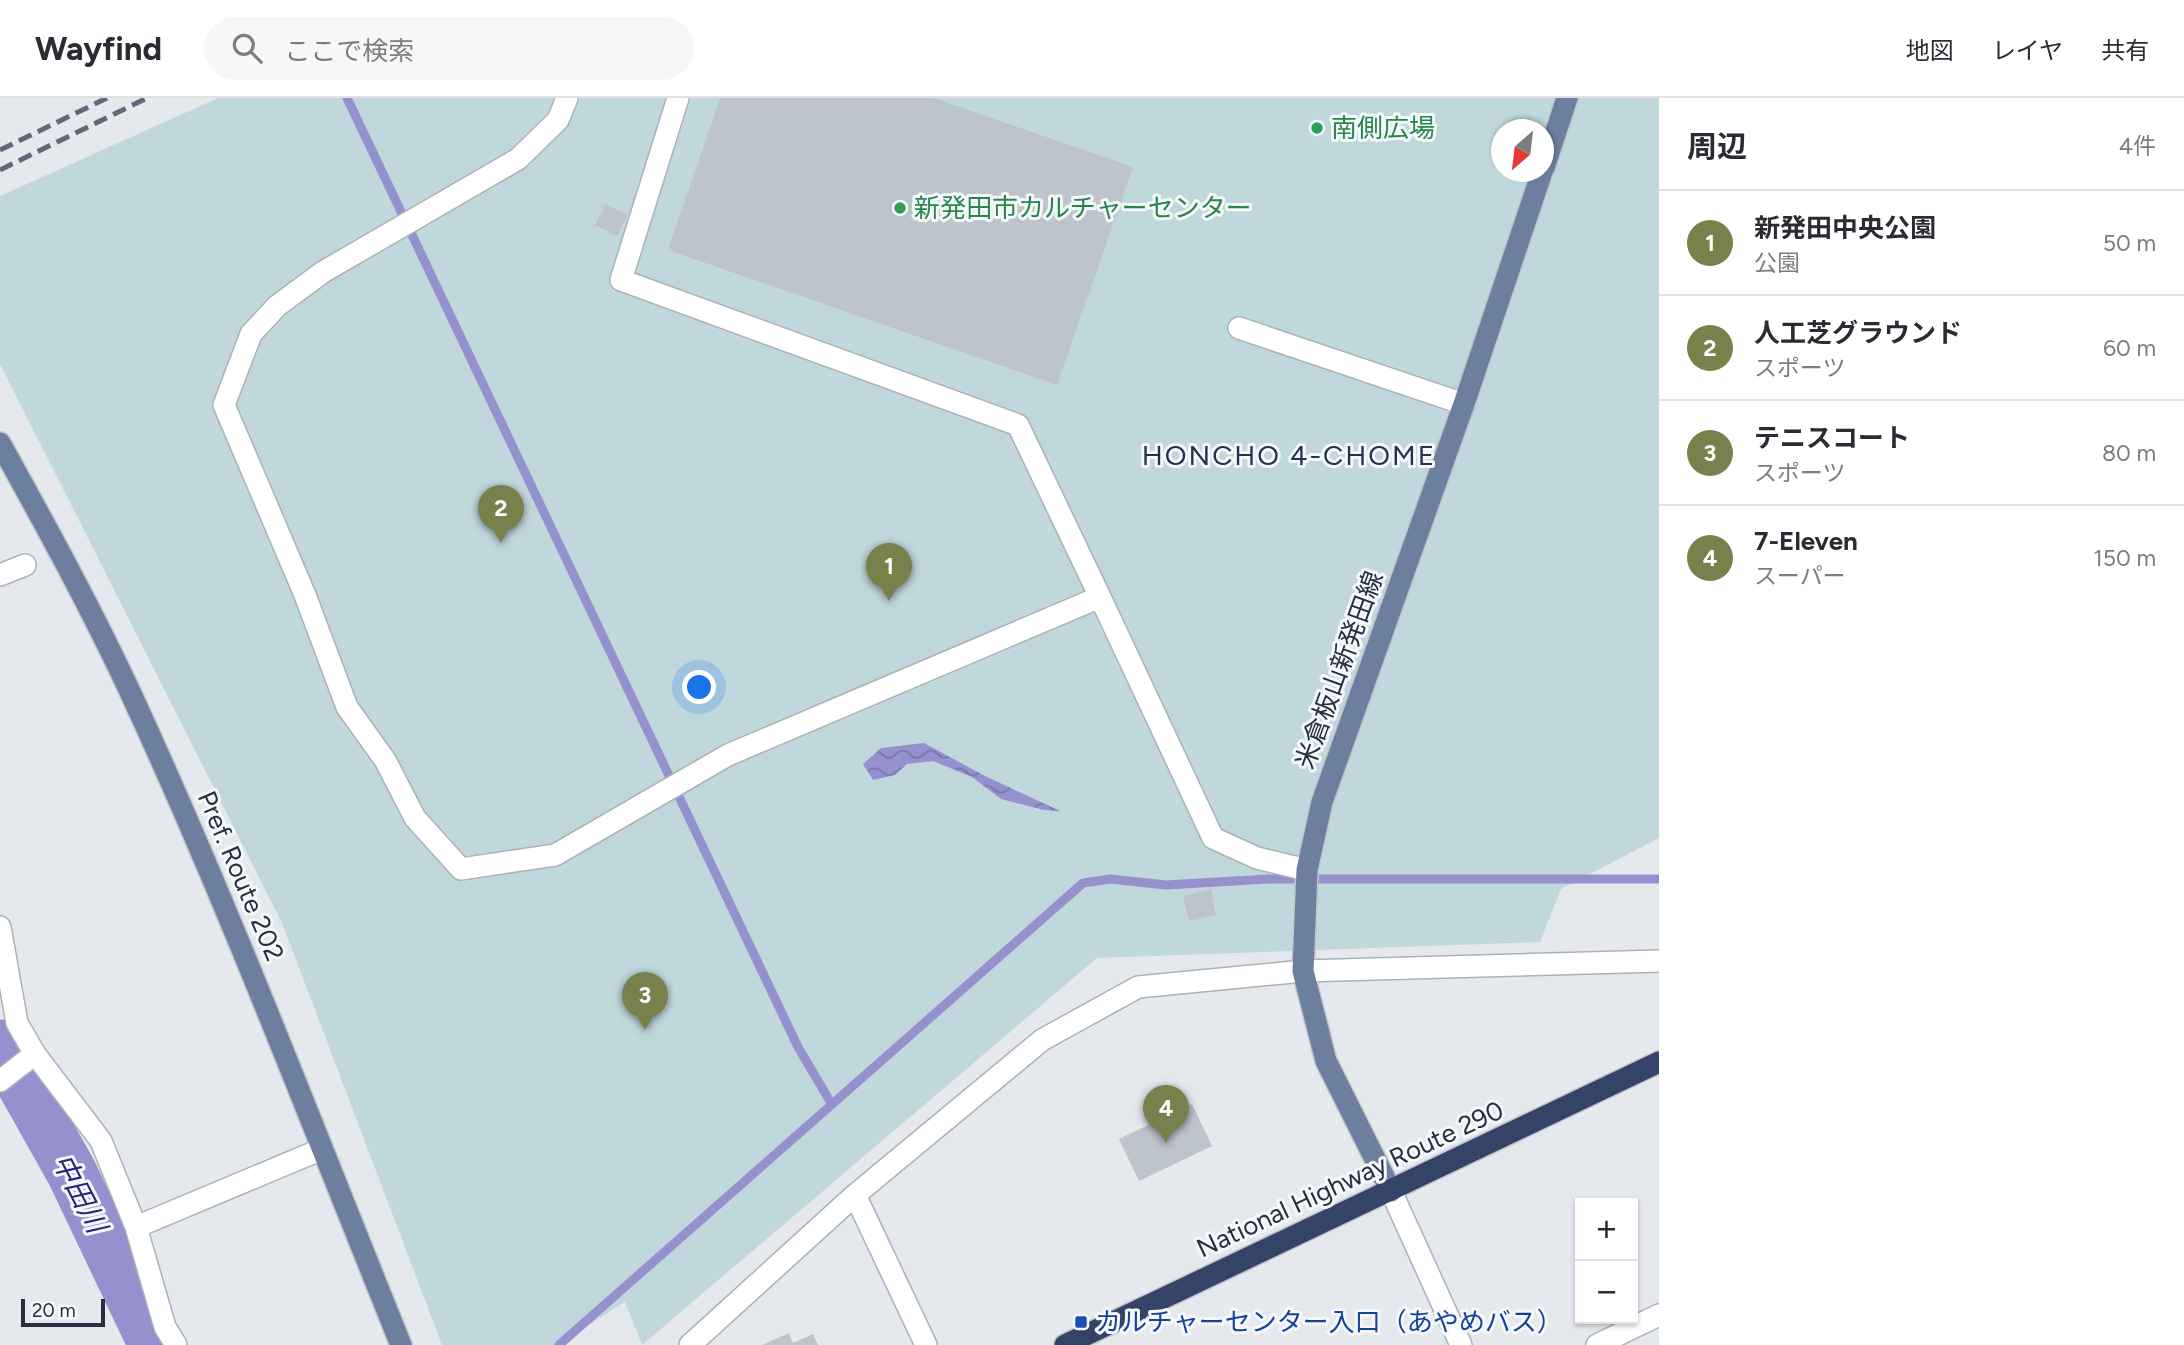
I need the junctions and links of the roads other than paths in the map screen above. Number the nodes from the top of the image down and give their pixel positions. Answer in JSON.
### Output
{"nodes":[{"id":1,"x":567,"y":98,"type":"edge"},
{"id":2,"x":678,"y":98,"type":"edge"},
{"id":3,"x":1567,"y":98,"type":"edge"},
{"id":4,"x":1554,"y":137,"type":"edge"},
{"id":5,"x":1539,"y":182,"type":"edge"},
{"id":6,"x":1239,"y":328,"type":"dead end"},
{"id":7,"x":1464,"y":404,"type":"junction"},
{"id":8,"x":0,"y":443,"type":"edge"},
{"id":9,"x":25,"y":565,"type":"dead end"},
{"id":10,"x":0,"y":575,"type":"edge"},
{"id":11,"x":1100,"y":597,"type":"junction"},
{"id":12,"x":1307,"y":870,"type":"junction"},
{"id":13,"x":0,"y":926,"type":"edge"},
{"id":14,"x":1659,"y":961,"type":"edge"},
{"id":15,"x":1303,"y":971,"type":"junction"},
{"id":16,"x":35,"y":1054,"type":"junction"},
{"id":17,"x":1659,"y":1062,"type":"edge"},
{"id":18,"x":0,"y":1081,"type":"edge"},
{"id":19,"x":322,"y":1149,"type":"junction"},
{"id":20,"x":1391,"y":1191,"type":"junction"},
{"id":21,"x":855,"y":1195,"type":"junction"},
{"id":22,"x":136,"y":1227,"type":"junction"},
{"id":23,"x":1659,"y":1315,"type":"edge"},
{"id":24,"x":176,"y":1345,"type":"edge"},
{"id":25,"x":401,"y":1345,"type":"edge"},
{"id":26,"x":690,"y":1345,"type":"edge"},
{"id":27,"x":926,"y":1345,"type":"edge"},
{"id":28,"x":1065,"y":1345,"type":"edge"},
{"id":29,"x":1461,"y":1345,"type":"edge"},
{"id":30,"x":1597,"y":1345,"type":"edge"}],
"edges":[{"from":1,"to":11,"type":"street"},
{"from":2,"to":11,"type":"street"},
{"from":3,"to":4,"type":"main road","name":"米倉板山新発田線"},
{"from":5,"to":7,"type":"main road","name":"米倉板山新発田線"},
{"from":6,"to":7,"type":"street"},
{"from":7,"to":12,"type":"main road","name":"米倉板山新発田線"},
{"from":8,"to":19,"type":"main road","name":"Pref. Route 202"},
{"from":9,"to":10,"type":"street"},
{"from":11,"to":12,"type":"street"},
{"from":12,"to":15,"type":"main road","name":"米倉板山新発田線"},
{"from":13,"to":16,"type":"street"},
{"from":14,"to":15,"type":"street"},
{"from":15,"to":20,"type":"main road","name":"米倉板山新発田線"},
{"from":15,"to":21,"type":"street"},
{"from":16,"to":18,"type":"street"},
{"from":16,"to":22,"type":"street"},
{"from":17,"to":20,"type":"highway","name":"National Highway Route 290"},
{"from":19,"to":22,"type":"street"},
{"from":19,"to":25,"type":"main road","name":"Pref. Route 202"},
{"from":20,"to":28,"type":"highway","name":"National Highway Route 290"},
{"from":20,"to":29,"type":"street"},
{"from":21,"to":26,"type":"street"},
{"from":21,"to":27,"type":"street"},
{"from":22,"to":24,"type":"street"},
{"from":23,"to":30,"type":"street"}]}
